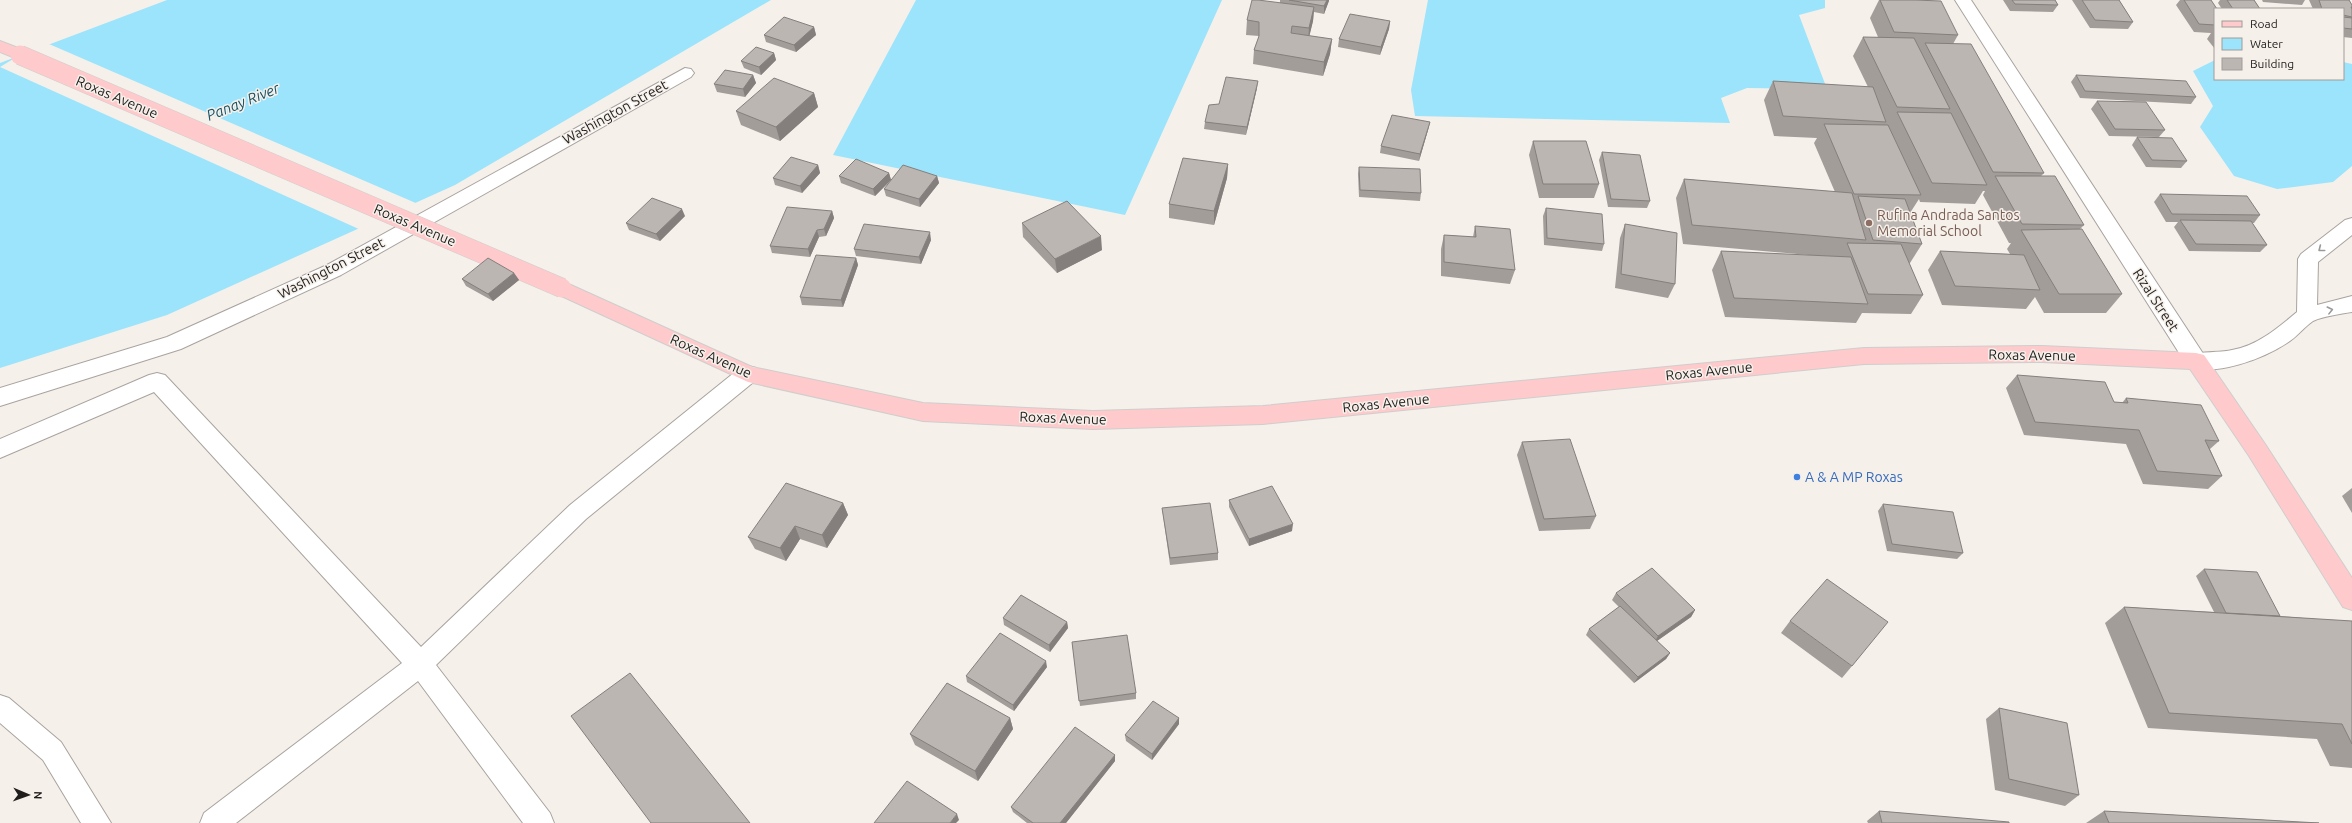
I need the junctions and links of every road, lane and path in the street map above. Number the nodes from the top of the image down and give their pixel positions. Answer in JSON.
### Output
{"nodes":[{"id":1,"x":1963,"y":0,"type":"edge"},
{"id":2,"x":0,"y":46,"type":"edge"},
{"id":3,"x":686,"y":73,"type":"dead end"},
{"id":4,"x":2352,"y":225,"type":"edge"},
{"id":5,"x":2352,"y":304,"type":"edge"},
{"id":6,"x":2307,"y":315,"type":"junction"},
{"id":7,"x":2196,"y":361,"type":"junction"},
{"id":8,"x":748,"y":374,"type":"junction"},
{"id":9,"x":0,"y":397,"type":"edge"},
{"id":10,"x":0,"y":449,"type":"edge"},
{"id":11,"x":2352,"y":598,"type":"edge"},
{"id":12,"x":420,"y":664,"type":"junction"},
{"id":13,"x":0,"y":707,"type":"edge"},
{"id":14,"x":98,"y":823,"type":"edge"},
{"id":15,"x":214,"y":823,"type":"edge"},
{"id":16,"x":540,"y":823,"type":"edge"}],
"edges":[{"from":1,"to":7,"type":"street","name":"Rizal Street"},
{"from":2,"to":8,"type":"main road","name":"Roxas Avenue","bridge":true},
{"from":3,"to":9,"type":"street","name":"Washington Street"},
{"from":4,"to":6,"type":"street","one_way":true},
{"from":6,"to":5,"type":"street","one_way":true},
{"from":6,"to":7,"type":"street"},
{"from":7,"to":8,"type":"main road","name":"Roxas Avenue"},
{"from":7,"to":11,"type":"main road","name":"Rizal Street"},
{"from":8,"to":12,"type":"street"},
{"from":10,"to":12,"type":"street"},
{"from":12,"to":15,"type":"street"},
{"from":12,"to":16,"type":"street"},
{"from":13,"to":14,"type":"street"}]}
